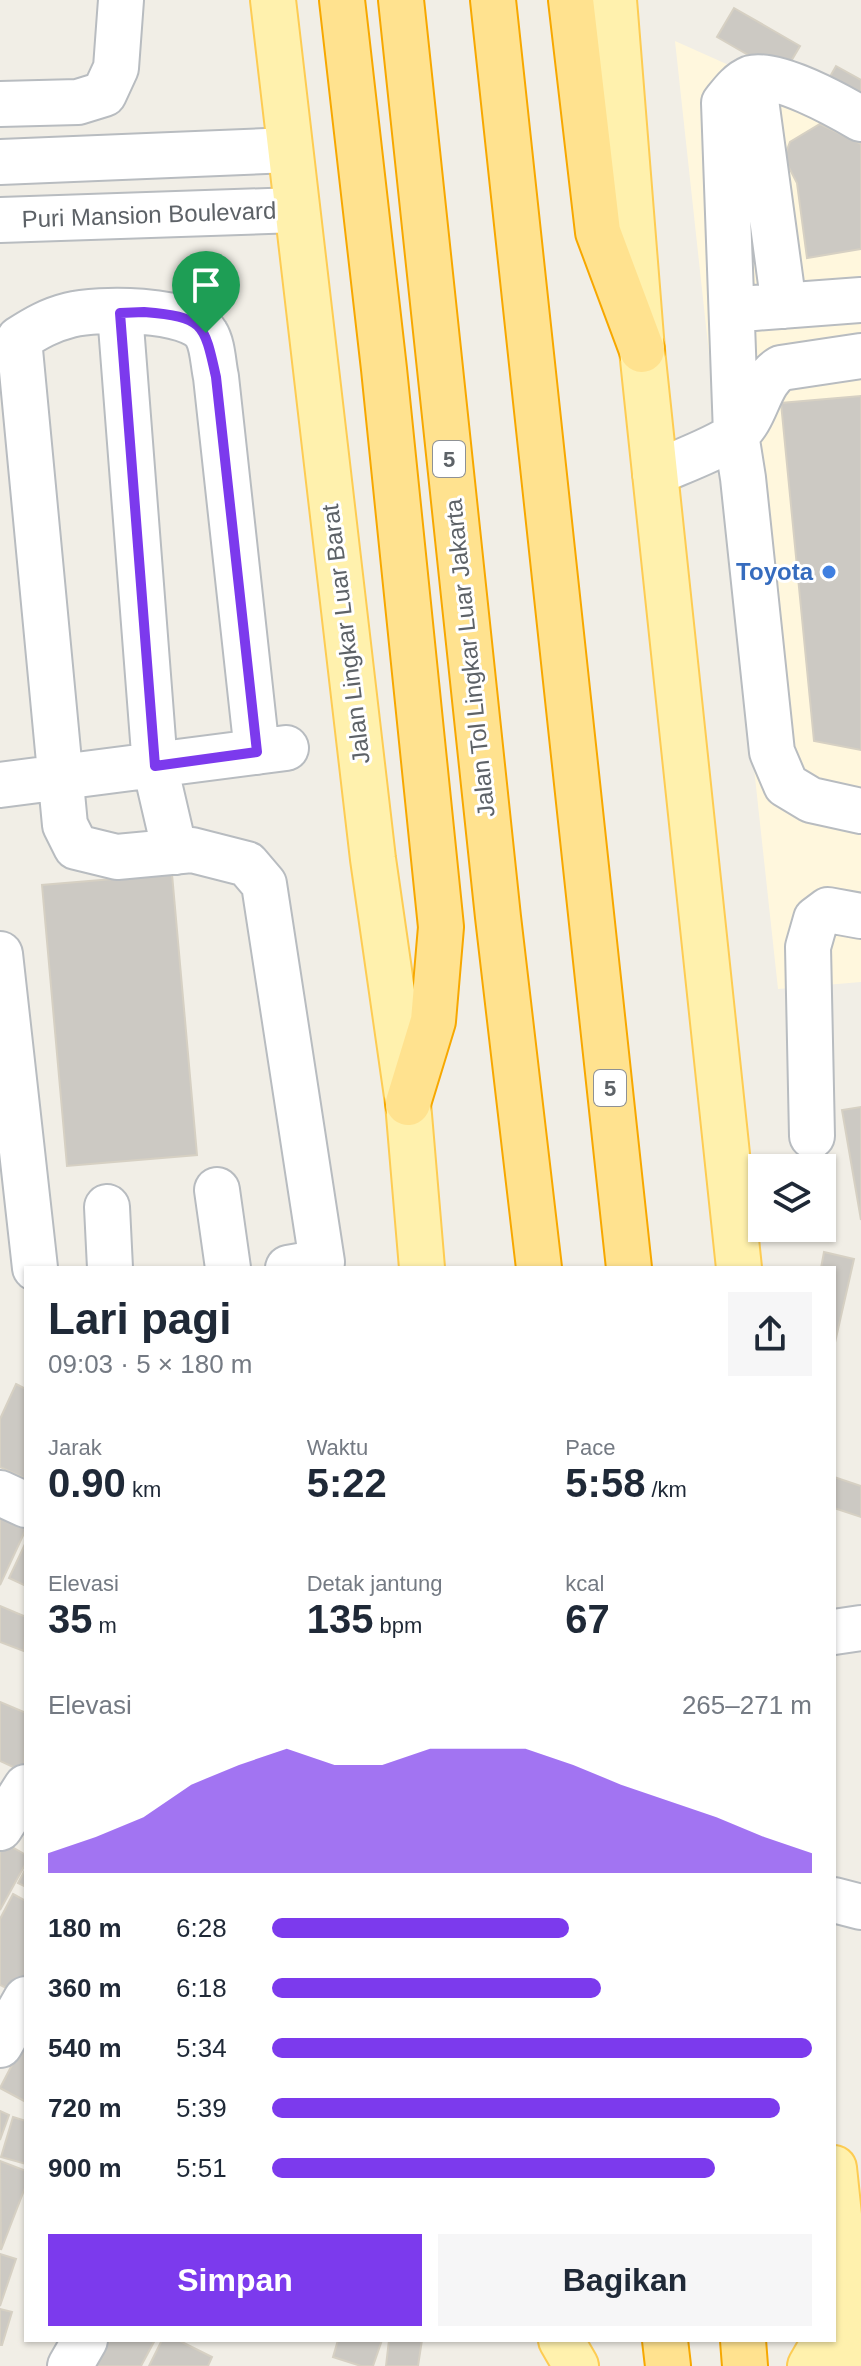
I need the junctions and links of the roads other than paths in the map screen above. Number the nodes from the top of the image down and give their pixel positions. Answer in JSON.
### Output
{"nodes":[{"id":1,"x":121,"y":0,"type":"edge"},
{"id":2,"x":273,"y":0,"type":"edge"},
{"id":3,"x":342,"y":0,"type":"edge"},
{"id":4,"x":401,"y":0,"type":"edge"},
{"id":5,"x":493,"y":0,"type":"edge"},
{"id":6,"x":571,"y":0,"type":"edge"},
{"id":7,"x":614,"y":0,"type":"edge"},
{"id":8,"x":753,"y":78,"type":"junction"},
{"id":9,"x":0,"y":104,"type":"edge"},
{"id":10,"x":861,"y":119,"type":"edge"},
{"id":11,"x":290,"y":150,"type":"junction"},
{"id":12,"x":0,"y":162,"type":"edge"},
{"id":13,"x":297,"y":210,"type":"junction"},
{"id":14,"x":0,"y":220,"type":"edge"},
{"id":15,"x":861,"y":300,"type":"edge"},
{"id":16,"x":784,"y":306,"type":"junction"},
{"id":17,"x":731,"y":310,"type":"junction"},
{"id":18,"x":120,"y":313,"type":"junction"},
{"id":19,"x":642,"y":350,"type":"junction"},
{"id":20,"x":861,"y":356,"type":"edge"},
{"id":21,"x":736,"y":434,"type":"junction"},
{"id":22,"x":655,"y":473,"type":"junction"},
{"id":23,"x":155,"y":766,"type":"junction"},
{"id":24,"x":60,"y":779,"type":"junction"},
{"id":25,"x":0,"y":785,"type":"edge"},
{"id":26,"x":861,"y":811,"type":"edge"},
{"id":27,"x":175,"y":852,"type":"junction"},
{"id":28,"x":861,"y":916,"type":"edge"},
{"id":29,"x":0,"y":954,"type":"edge"},
{"id":30,"x":408,"y":1103,"type":"junction"},
{"id":31,"x":812,"y":1136,"type":"dead end"},
{"id":32,"x":217,"y":1190,"type":"dead end"},
{"id":33,"x":107,"y":1207,"type":"dead end"},
{"id":34,"x":35,"y":1266,"type":"edge"},
{"id":35,"x":110,"y":1266,"type":"edge"},
{"id":36,"x":228,"y":1266,"type":"edge"},
{"id":37,"x":311,"y":1266,"type":"edge"},
{"id":38,"x":422,"y":1266,"type":"edge"},
{"id":39,"x":539,"y":1266,"type":"edge"},
{"id":40,"x":629,"y":1266,"type":"edge"},
{"id":41,"x":739,"y":1266,"type":"edge"},
{"id":42,"x":0,"y":1493,"type":"edge"},
{"id":43,"x":24,"y":1504,"type":"edge"},
{"id":44,"x":861,"y":1628,"type":"edge"},
{"id":45,"x":836,"y":1632,"type":"edge"},
{"id":46,"x":836,"y":1901,"type":"edge"},
{"id":47,"x":861,"y":1907,"type":"edge"},
{"id":48,"x":24,"y":2003,"type":"edge"},
{"id":49,"x":0,"y":2045,"type":"edge"},
{"id":50,"x":836,"y":2201,"type":"edge"},
{"id":51,"x":843,"y":2315,"type":"edge"},
{"id":52,"x":84,"y":2342,"type":"edge"},
{"id":53,"x":559,"y":2342,"type":"edge"},
{"id":54,"x":560,"y":2342,"type":"edge"},
{"id":55,"x":665,"y":2342,"type":"edge"},
{"id":56,"x":743,"y":2342,"type":"edge"},
{"id":57,"x":826,"y":2342,"type":"edge"},
{"id":58,"x":70,"y":2366,"type":"edge"},
{"id":59,"x":561,"y":2366,"type":"edge"},
{"id":60,"x":576,"y":2366,"type":"edge"},
{"id":61,"x":668,"y":2366,"type":"edge"},
{"id":62,"x":745,"y":2366,"type":"edge"},
{"id":63,"x":810,"y":2366,"type":"edge"},
{"id":64,"x":855,"y":2366,"type":"edge"}],
"edges":[{"from":1,"to":9,"type":"street"},
{"from":2,"to":11,"type":"main road","name":"Jalan Lingkar Luar Barat"},
{"from":3,"to":30,"type":"highway"},
{"from":4,"to":39,"type":"highway","name":"Jalan Tol Lingkar Luar Jakarta","number":"5"},
{"from":5,"to":40,"type":"highway","number":"5"},
{"from":6,"to":19,"type":"highway"},
{"from":7,"to":19,"type":"main road"},
{"from":8,"to":10,"type":"street"},
{"from":8,"to":16,"type":"street"},
{"from":8,"to":17,"type":"street"},
{"from":11,"to":12,"type":"street"},
{"from":11,"to":13,"type":"main road","name":"Jalan Lingkar Luar Barat"},
{"from":13,"to":14,"type":"street","name":"Puri Mansion Boulevard"},
{"from":13,"to":30,"type":"main road","name":"Jalan Lingkar Luar Barat"},
{"from":15,"to":16,"type":"street"},
{"from":16,"to":17,"type":"street"},
{"from":17,"to":21,"type":"street"},
{"from":18,"to":23,"type":"street"},
{"from":18,"to":23,"type":"street"},
{"from":18,"to":24,"type":"street"},
{"from":19,"to":22,"type":"main road"},
{"from":20,"to":21,"type":"street"},
{"from":21,"to":22,"type":"street"},
{"from":21,"to":26,"type":"street"},
{"from":22,"to":41,"type":"main road"},
{"from":23,"to":24,"type":"street"},
{"from":23,"to":27,"type":"street"},
{"from":24,"to":25,"type":"street"},
{"from":24,"to":27,"type":"street"},
{"from":27,"to":37,"type":"street"},
{"from":28,"to":31,"type":"street"},
{"from":29,"to":34,"type":"street"},
{"from":30,"to":38,"type":"main road","name":"Jalan Lingkar Luar Barat"},
{"from":32,"to":36,"type":"street"},
{"from":33,"to":35,"type":"street"},
{"from":42,"to":43,"type":"street"},
{"from":44,"to":45,"type":"street"},
{"from":46,"to":47,"type":"street"},
{"from":48,"to":49,"type":"street"},
{"from":50,"to":51,"type":"main road"},
{"from":51,"to":64,"type":"main road"},
{"from":52,"to":58,"type":"street"},
{"from":53,"to":59,"type":"main road"},
{"from":54,"to":60,"type":"main road"},
{"from":55,"to":61,"type":"highway"},
{"from":56,"to":62,"type":"highway"},
{"from":57,"to":63,"type":"main road"}]}
